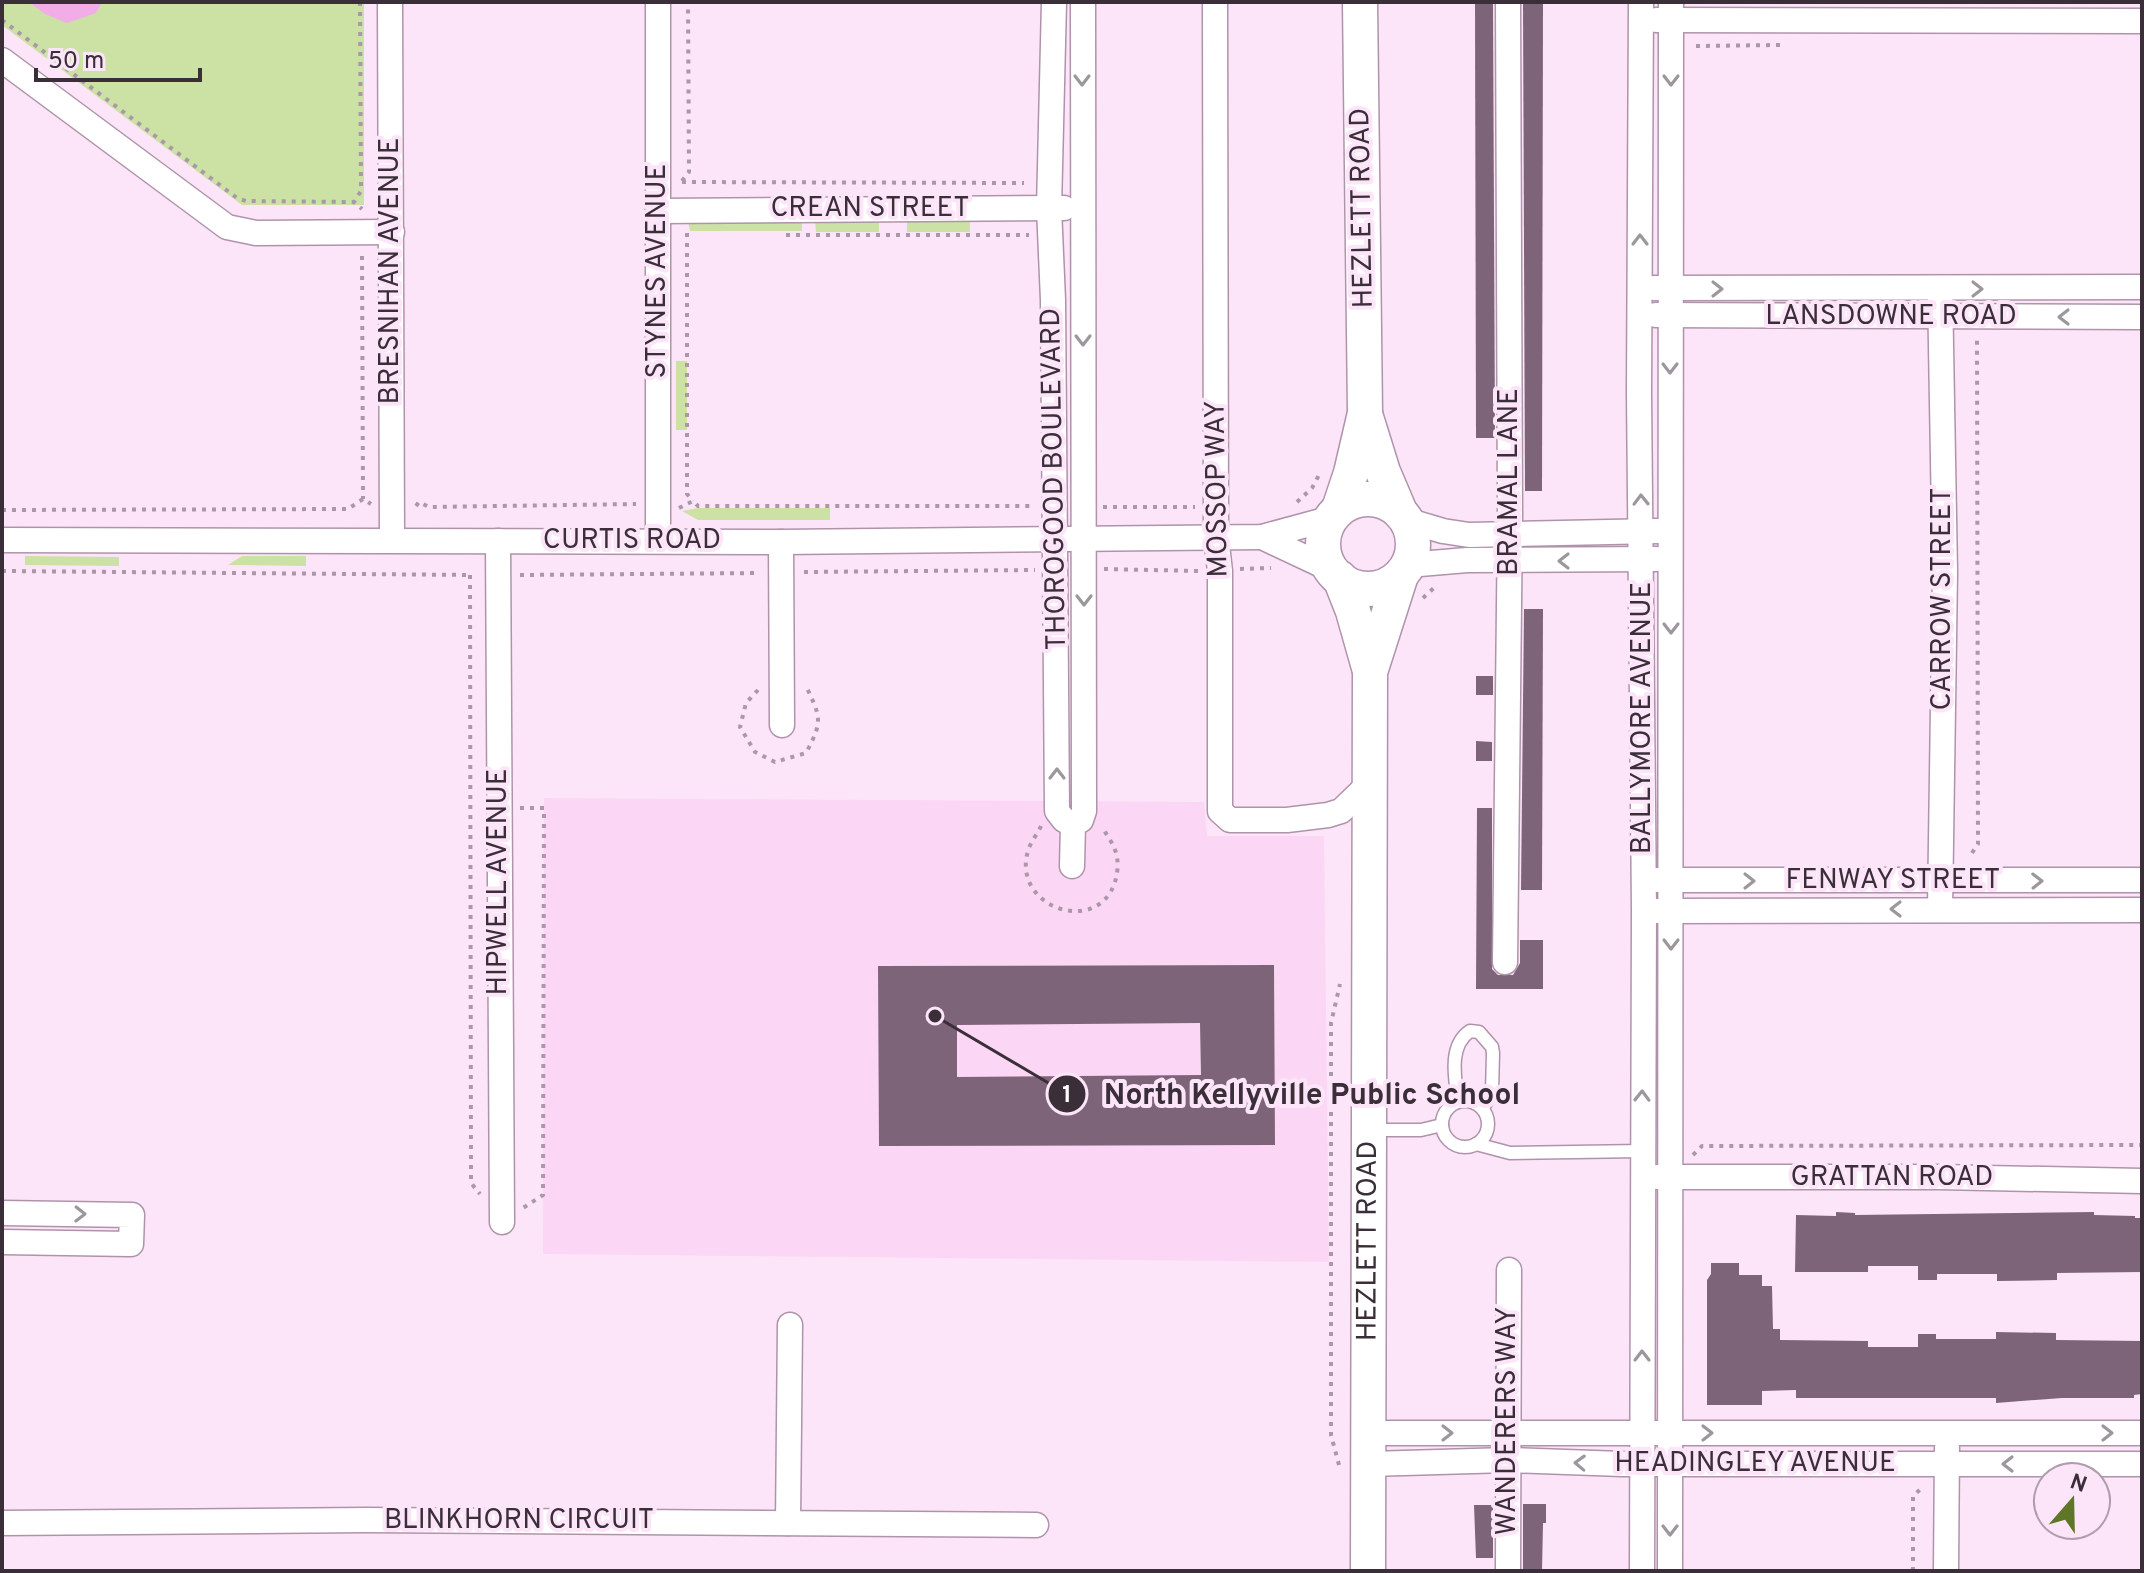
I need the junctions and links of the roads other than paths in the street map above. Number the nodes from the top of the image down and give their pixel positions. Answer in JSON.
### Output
{"nodes":[{"id":1,"x":390,"y":2,"type":"edge"},
{"id":2,"x":658,"y":2,"type":"edge"},
{"id":3,"x":1054,"y":2,"type":"edge"},
{"id":4,"x":1083,"y":2,"type":"edge"},
{"id":5,"x":1215,"y":2,"type":"edge"},
{"id":6,"x":1360,"y":2,"type":"edge"},
{"id":7,"x":1508,"y":2,"type":"edge"},
{"id":8,"x":1641,"y":11,"type":"edge"},
{"id":9,"x":1671,"y":11,"type":"edge"},
{"id":10,"x":2142,"y":21,"type":"edge"},
{"id":11,"x":2,"y":60,"type":"edge"},
{"id":12,"x":1053,"y":125,"type":"junction"},
{"id":13,"x":1082,"y":125,"type":"junction"},
{"id":14,"x":1049,"y":208,"type":"junction"},
{"id":15,"x":1083,"y":208,"type":"junction"},
{"id":16,"x":658,"y":211,"type":"junction"},
{"id":17,"x":392,"y":232,"type":"junction"},
{"id":18,"x":2142,"y":287,"type":"edge"},
{"id":19,"x":1639,"y":288,"type":"junction"},
{"id":20,"x":1670,"y":289,"type":"junction"},
{"id":21,"x":1940,"y":289,"type":"junction"},
{"id":22,"x":1639,"y":315,"type":"junction"},
{"id":23,"x":1670,"y":316,"type":"junction"},
{"id":24,"x":2142,"y":317,"type":"edge"},
{"id":25,"x":1940,"y":324,"type":"junction"},
{"id":26,"x":1365,"y":413,"type":"junction"},
{"id":27,"x":1335,"y":514,"type":"junction"},
{"id":28,"x":1403,"y":516,"type":"junction"},
{"id":29,"x":1670,"y":531,"type":"junction"},
{"id":30,"x":1642,"y":532,"type":"junction"},
{"id":31,"x":1510,"y":536,"type":"junction"},
{"id":32,"x":1216,"y":537,"type":"junction"},
{"id":33,"x":1293,"y":539,"type":"junction"},
{"id":34,"x":2,"y":540,"type":"edge"},
{"id":35,"x":392,"y":540,"type":"junction"},
{"id":36,"x":658,"y":540,"type":"junction"},
{"id":37,"x":1054,"y":540,"type":"junction"},
{"id":38,"x":1084,"y":540,"type":"junction"},
{"id":39,"x":498,"y":541,"type":"junction"},
{"id":40,"x":781,"y":542,"type":"junction"},
{"id":41,"x":1670,"y":559,"type":"junction"},
{"id":42,"x":1642,"y":560,"type":"junction"},
{"id":43,"x":1510,"y":561,"type":"junction"},
{"id":44,"x":1336,"y":574,"type":"junction"},
{"id":45,"x":1410,"y":580,"type":"junction"},
{"id":46,"x":1370,"y":672,"type":"junction"},
{"id":47,"x":782,"y":725,"type":"dead end"},
{"id":48,"x":1369,"y":784,"type":"junction"},
{"id":49,"x":1073,"y":824,"type":"junction"},
{"id":50,"x":1072,"y":866,"type":"dead end"},
{"id":51,"x":1643,"y":879,"type":"junction"},
{"id":52,"x":1671,"y":880,"type":"junction"},
{"id":53,"x":2142,"y":880,"type":"edge"},
{"id":54,"x":1941,"y":882,"type":"junction"},
{"id":55,"x":1940,"y":909,"type":"junction"},
{"id":56,"x":1644,"y":910,"type":"junction"},
{"id":57,"x":2142,"y":910,"type":"edge"},
{"id":58,"x":1671,"y":911,"type":"junction"},
{"id":59,"x":1505,"y":962,"type":"dead end"},
{"id":60,"x":1458,"y":1101,"type":"junction"},
{"id":61,"x":1483,"y":1108,"type":"junction"},
{"id":62,"x":1442,"y":1125,"type":"junction"},
{"id":63,"x":1368,"y":1130,"type":"junction"},
{"id":64,"x":1476,"y":1144,"type":"junction"},
{"id":65,"x":1642,"y":1151,"type":"junction"},
{"id":66,"x":1642,"y":1177,"type":"junction"},
{"id":67,"x":1671,"y":1178,"type":"junction"},
{"id":68,"x":2142,"y":1181,"type":"edge"},
{"id":69,"x":2,"y":1213,"type":"edge"},
{"id":70,"x":502,"y":1222,"type":"dead end"},
{"id":71,"x":2,"y":1242,"type":"edge"},
{"id":72,"x":1509,"y":1270,"type":"dead end"},
{"id":73,"x":790,"y":1325,"type":"dead end"},
{"id":74,"x":1509,"y":1433,"type":"junction"},
{"id":75,"x":1670,"y":1433,"type":"junction"},
{"id":76,"x":2142,"y":1433,"type":"edge"},
{"id":77,"x":1641,"y":1434,"type":"junction"},
{"id":78,"x":1947,"y":1434,"type":"junction"},
{"id":79,"x":1359,"y":1455,"type":"junction"},
{"id":80,"x":1508,"y":1460,"type":"junction"},
{"id":81,"x":1641,"y":1464,"type":"junction"},
{"id":82,"x":1670,"y":1464,"type":"junction"},
{"id":83,"x":1947,"y":1464,"type":"junction"},
{"id":84,"x":2142,"y":1464,"type":"edge"},
{"id":85,"x":2,"y":1523,"type":"edge"},
{"id":86,"x":788,"y":1523,"type":"junction"},
{"id":87,"x":1036,"y":1525,"type":"dead end"},
{"id":88,"x":1368,"y":1571,"type":"edge"},
{"id":89,"x":1508,"y":1571,"type":"edge"},
{"id":90,"x":1642,"y":1571,"type":"edge"},
{"id":91,"x":1670,"y":1571,"type":"edge"},
{"id":92,"x":1946,"y":1571,"type":"edge"}],
"edges":[{"from":1,"to":17,"type":"street","name":"BRESNIHAN AVENUE"},
{"from":2,"to":16,"type":"street","name":"STYNES AVENUE"},
{"from":3,"to":12,"type":"street","name":"THOROGOOD BOULEVARD"},
{"from":4,"to":13,"type":"street","name":"THOROGOOD BOULEVARD","one_way":true},
{"from":5,"to":32,"type":"street","name":"MOSSOP WAY"},
{"from":6,"to":26,"type":"main road","name":"HEZLETT ROAD"},
{"from":7,"to":31,"type":"street","name":"BRAMAL LANE"},
{"from":8,"to":9,"type":"street"},
{"from":19,"to":8,"type":"street","name":"BALLYMORE AVENUE","one_way":true},
{"from":9,"to":10,"type":"street"},
{"from":9,"to":20,"type":"street","name":"BALLYMORE AVENUE","one_way":true},
{"from":11,"to":17,"type":"street"},
{"from":12,"to":13,"type":"lane"},
{"from":12,"to":14,"type":"street","name":"THOROGOOD BOULEVARD"},
{"from":13,"to":15,"type":"street","name":"THOROGOOD BOULEVARD"},
{"from":14,"to":15,"type":"street","name":"CREAN STREET"},
{"from":14,"to":16,"type":"street","name":"CREAN STREET"},
{"from":14,"to":37,"type":"street","name":"THOROGOOD BOULEVARD"},
{"from":15,"to":38,"type":"street","name":"THOROGOOD BOULEVARD","one_way":true},
{"from":16,"to":36,"type":"street","name":"STYNES AVENUE"},
{"from":17,"to":35,"type":"street","name":"BRESNIHAN AVENUE"},
{"from":21,"to":18,"type":"street","name":"LANSDOWNE ROAD","one_way":true},
{"from":19,"to":20,"type":"street","name":"LANSDOWNE ROAD"},
{"from":19,"to":22,"type":"street","name":"BALLYMORE AVENUE"},
{"from":20,"to":21,"type":"street","name":"LANSDOWNE ROAD","one_way":true},
{"from":20,"to":23,"type":"street","name":"BALLYMORE AVENUE"},
{"from":21,"to":25,"type":"street","name":"CARROW STREET"},
{"from":22,"to":23,"type":"street","name":"LANSDOWNE ROAD"},
{"from":30,"to":22,"type":"street","name":"BALLYMORE AVENUE","one_way":true},
{"from":23,"to":25,"type":"street","name":"LANSDOWNE ROAD"},
{"from":23,"to":29,"type":"street","name":"BALLYMORE AVENUE","one_way":true},
{"from":24,"to":25,"type":"street","name":"LANSDOWNE ROAD","one_way":true},
{"from":25,"to":54,"type":"street","name":"CARROW STREET"},
{"from":26,"to":27,"type":"main road","name":"HEZLETT ROAD"},
{"from":26,"to":28,"type":"main road","name":"HEZLETT ROAD"},
{"from":27,"to":28,"type":"main road"},
{"from":27,"to":33,"type":"street"},
{"from":27,"to":44,"type":"main road"},
{"from":28,"to":31,"type":"street"},
{"from":28,"to":45,"type":"main road"},
{"from":29,"to":30,"type":"street"},
{"from":29,"to":41,"type":"street","name":"BALLYMORE AVENUE"},
{"from":30,"to":31,"type":"street"},
{"from":30,"to":42,"type":"street","name":"BALLYMORE AVENUE"},
{"from":31,"to":43,"type":"street","name":"BRAMAL LANE"},
{"from":32,"to":33,"type":"street","name":"CURTIS ROAD"},
{"from":32,"to":38,"type":"street","name":"CURTIS ROAD"},
{"from":32,"to":48,"type":"street","name":"MOSSOP WAY"},
{"from":33,"to":44,"type":"street","name":"CURTIS ROAD"},
{"from":34,"to":35,"type":"street","name":"CURTIS ROAD"},
{"from":35,"to":39,"type":"street","name":"CURTIS ROAD"},
{"from":36,"to":39,"type":"street","name":"CURTIS ROAD"},
{"from":36,"to":40,"type":"street","name":"CURTIS ROAD"},
{"from":37,"to":38,"type":"street","name":"CURTIS ROAD"},
{"from":37,"to":40,"type":"street","name":"CURTIS ROAD"},
{"from":49,"to":37,"type":"street","name":"THOROGOOD BOULEVARD","one_way":true},
{"from":38,"to":49,"type":"street","name":"THOROGOOD BOULEVARD","one_way":true},
{"from":39,"to":70,"type":"street","name":"HIPWELL AVENUE"},
{"from":40,"to":47,"type":"street"},
{"from":41,"to":42,"type":"street"},
{"from":41,"to":52,"type":"street","name":"BALLYMORE AVENUE","one_way":true},
{"from":42,"to":43,"type":"street","one_way":true},
{"from":42,"to":51,"type":"street","name":"BALLYMORE AVENUE"},
{"from":43,"to":45,"type":"street"},
{"from":43,"to":59,"type":"street","name":"BRAMAL LANE"},
{"from":44,"to":45,"type":"main road"},
{"from":44,"to":46,"type":"main road","name":"HEZLETT ROAD"},
{"from":45,"to":46,"type":"main road","name":"HEZLETT ROAD"},
{"from":46,"to":48,"type":"main road","name":"HEZLETT ROAD"},
{"from":48,"to":63,"type":"main road","name":"HEZLETT ROAD"},
{"from":49,"to":50,"type":"street","name":"THOROGOOD BOULEVARD"},
{"from":51,"to":52,"type":"street","name":"FENWAY STREET"},
{"from":51,"to":56,"type":"street","name":"BALLYMORE AVENUE"},
{"from":52,"to":54,"type":"street","name":"FENWAY STREET","one_way":true},
{"from":52,"to":58,"type":"street","name":"BALLYMORE AVENUE"},
{"from":54,"to":53,"type":"street","name":"FENWAY STREET","one_way":true},
{"from":54,"to":55,"type":"street","name":"CARROW STREET"},
{"from":55,"to":57,"type":"street","name":"FENWAY STREET"},
{"from":55,"to":58,"type":"street","name":"FENWAY STREET","one_way":true},
{"from":56,"to":58,"type":"street","name":"FENWAY STREET"},
{"from":65,"to":56,"type":"street","name":"BALLYMORE AVENUE","one_way":true},
{"from":58,"to":67,"type":"street","name":"BALLYMORE AVENUE","one_way":true},
{"from":60,"to":61,"type":"lane"},
{"from":60,"to":61,"type":"lane"},
{"from":60,"to":62,"type":"lane"},
{"from":61,"to":64,"type":"lane"},
{"from":62,"to":63,"type":"lane"},
{"from":62,"to":64,"type":"lane"},
{"from":63,"to":79,"type":"main road","name":"HEZLETT ROAD"},
{"from":64,"to":65,"type":"lane"},
{"from":65,"to":66,"type":"street","name":"BALLYMORE AVENUE"},
{"from":66,"to":67,"type":"street","name":"GRATTAN ROAD"},
{"from":77,"to":66,"type":"street","name":"BALLYMORE AVENUE","one_way":true},
{"from":67,"to":68,"type":"street","name":"GRATTAN ROAD"},
{"from":67,"to":75,"type":"street","name":"BALLYMORE AVENUE"},
{"from":69,"to":71,"type":"street","one_way":true},
{"from":72,"to":74,"type":"street","name":"WANDERERS WAY"},
{"from":73,"to":86,"type":"street"},
{"from":74,"to":77,"type":"street","name":"HEADINGLEY AVENUE"},
{"from":79,"to":74,"type":"street","name":"HEADINGLEY AVENUE","one_way":true},
{"from":74,"to":80,"type":"street","name":"WANDERERS WAY"},
{"from":75,"to":77,"type":"street","name":"HEADINGLEY AVENUE"},
{"from":75,"to":78,"type":"street","name":"HEADINGLEY AVENUE","one_way":true},
{"from":75,"to":82,"type":"street","name":"BALLYMORE AVENUE"},
{"from":78,"to":76,"type":"street","name":"HEADINGLEY AVENUE","one_way":true},
{"from":77,"to":81,"type":"street","name":"BALLYMORE AVENUE"},
{"from":78,"to":83,"type":"street"},
{"from":79,"to":80,"type":"street","name":"HEADINGLEY AVENUE"},
{"from":79,"to":88,"type":"main road","name":"HEZLETT ROAD"},
{"from":81,"to":80,"type":"street","name":"HEADINGLEY AVENUE","one_way":true},
{"from":80,"to":89,"type":"street","name":"WANDERERS WAY"},
{"from":81,"to":82,"type":"street","name":"HEADINGLEY AVENUE"},
{"from":81,"to":90,"type":"street","name":"BALLYMORE AVENUE"},
{"from":82,"to":83,"type":"street","name":"HEADINGLEY AVENUE"},
{"from":82,"to":91,"type":"street","name":"BALLYMORE AVENUE","one_way":true},
{"from":84,"to":83,"type":"street","name":"HEADINGLEY AVENUE","one_way":true},
{"from":83,"to":92,"type":"street"},
{"from":85,"to":86,"type":"street","name":"BLINKHORN CIRCUIT"},
{"from":86,"to":87,"type":"street","name":"BLINKHORN CIRCUIT"}]}
